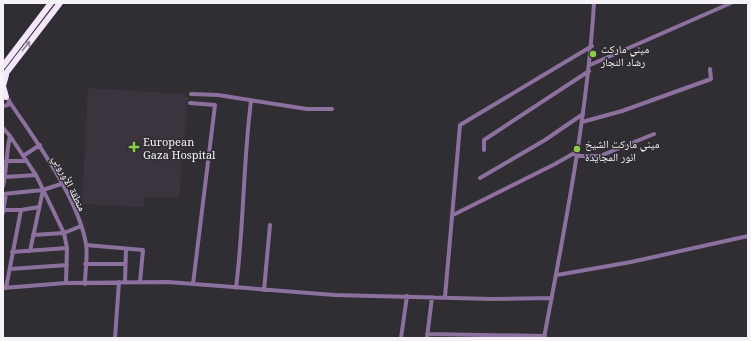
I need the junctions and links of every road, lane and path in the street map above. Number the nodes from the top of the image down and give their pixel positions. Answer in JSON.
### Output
{"nodes":[{"id":1,"x":51,"y":3,"type":"edge"},
{"id":2,"x":60,"y":3,"type":"edge"},
{"id":3,"x":594,"y":3,"type":"edge"},
{"id":4,"x":731,"y":3,"type":"edge"},
{"id":5,"x":592,"y":46,"type":"junction"},
{"id":6,"x":590,"y":65,"type":"junction"},
{"id":7,"x":3,"y":66,"type":"edge"},
{"id":8,"x":710,"y":69,"type":"dead end"},
{"id":9,"x":589,"y":72,"type":"junction"},
{"id":10,"x":4,"y":76,"type":"edge"},
{"id":11,"x":191,"y":94,"type":"dead end"},
{"id":12,"x":6,"y":98,"type":"edge"},
{"id":13,"x":251,"y":101,"type":"junction"},
{"id":14,"x":190,"y":103,"type":"dead end"},
{"id":15,"x":3,"y":107,"type":"edge"},
{"id":16,"x":332,"y":109,"type":"dead end"},
{"id":17,"x":583,"y":114,"type":"junction"},
{"id":18,"x":582,"y":122,"type":"junction"},
{"id":19,"x":3,"y":128,"type":"edge"},
{"id":20,"x":654,"y":134,"type":"dead end"},
{"id":21,"x":10,"y":136,"type":"junction"},
{"id":22,"x":40,"y":145,"type":"junction"},
{"id":23,"x":484,"y":150,"type":"dead end"},
{"id":24,"x":576,"y":152,"type":"junction"},
{"id":25,"x":23,"y":156,"type":"junction"},
{"id":26,"x":26,"y":161,"type":"junction"},
{"id":27,"x":6,"y":162,"type":"junction"},
{"id":28,"x":36,"y":175,"type":"junction"},
{"id":29,"x":5,"y":177,"type":"junction"},
{"id":30,"x":480,"y":178,"type":"dead end"},
{"id":31,"x":61,"y":184,"type":"junction"},
{"id":32,"x":3,"y":186,"type":"edge"},
{"id":33,"x":43,"y":190,"type":"junction"},
{"id":34,"x":4,"y":194,"type":"edge"},
{"id":35,"x":39,"y":207,"type":"junction"},
{"id":36,"x":21,"y":210,"type":"junction"},
{"id":37,"x":3,"y":212,"type":"edge"},
{"id":38,"x":453,"y":215,"type":"junction"},
{"id":39,"x":270,"y":225,"type":"dead end"},
{"id":40,"x":81,"y":226,"type":"junction"},
{"id":41,"x":64,"y":233,"type":"junction"},
{"id":42,"x":33,"y":235,"type":"junction"},
{"id":43,"x":748,"y":236,"type":"edge"},
{"id":44,"x":86,"y":245,"type":"junction"},
{"id":45,"x":67,"y":248,"type":"junction"},
{"id":46,"x":126,"y":249,"type":"junction"},
{"id":47,"x":30,"y":251,"type":"junction"},
{"id":48,"x":12,"y":252,"type":"junction"},
{"id":49,"x":86,"y":264,"type":"junction"},
{"id":50,"x":125,"y":264,"type":"junction"},
{"id":51,"x":68,"y":265,"type":"junction"},
{"id":52,"x":10,"y":269,"type":"junction"},
{"id":53,"x":557,"y":275,"type":"junction"},
{"id":54,"x":119,"y":282,"type":"junction"},
{"id":55,"x":125,"y":282,"type":"junction"},
{"id":56,"x":140,"y":282,"type":"junction"},
{"id":57,"x":66,"y":283,"type":"junction"},
{"id":58,"x":85,"y":284,"type":"junction"},
{"id":59,"x":193,"y":284,"type":"junction"},
{"id":60,"x":4,"y":288,"type":"edge"},
{"id":61,"x":236,"y":288,"type":"junction"},
{"id":62,"x":264,"y":290,"type":"junction"},
{"id":63,"x":407,"y":296,"type":"junction"},
{"id":64,"x":432,"y":297,"type":"junction"},
{"id":65,"x":445,"y":297,"type":"junction"},
{"id":66,"x":552,"y":298,"type":"junction"},
{"id":67,"x":427,"y":336,"type":"edge"},
{"id":68,"x":544,"y":337,"type":"edge"},
{"id":69,"x":115,"y":338,"type":"edge"},
{"id":70,"x":401,"y":338,"type":"edge"}],
"edges":[{"from":1,"to":7,"type":"highway"},
{"from":10,"to":2,"type":"highway","one_way":true},
{"from":3,"to":5,"type":"street"},
{"from":4,"to":6,"type":"street"},
{"from":5,"to":6,"type":"street"},
{"from":5,"to":38,"type":"street"},
{"from":6,"to":9,"type":"street"},
{"from":8,"to":18,"type":"street"},
{"from":9,"to":17,"type":"street"},
{"from":9,"to":23,"type":"street"},
{"from":10,"to":12,"type":"highway"},
{"from":11,"to":13,"type":"street"},
{"from":12,"to":15,"type":"street"},
{"from":12,"to":22,"type":"street","name":"منطقة الأوروبي"},
{"from":13,"to":16,"type":"street"},
{"from":13,"to":61,"type":"street"},
{"from":14,"to":59,"type":"street"},
{"from":17,"to":18,"type":"street"},
{"from":17,"to":30,"type":"street"},
{"from":18,"to":24,"type":"street"},
{"from":19,"to":21,"type":"street"},
{"from":20,"to":24,"type":"street"},
{"from":21,"to":25,"type":"street"},
{"from":21,"to":27,"type":"street"},
{"from":22,"to":25,"type":"street"},
{"from":22,"to":31,"type":"street","name":"منطقة الأوروبي"},
{"from":24,"to":38,"type":"street"},
{"from":24,"to":53,"type":"street"},
{"from":25,"to":26,"type":"street"},
{"from":26,"to":27,"type":"street"},
{"from":26,"to":28,"type":"street"},
{"from":27,"to":29,"type":"street"},
{"from":28,"to":29,"type":"street"},
{"from":28,"to":33,"type":"street"},
{"from":29,"to":32,"type":"street"},
{"from":31,"to":33,"type":"street"},
{"from":31,"to":40,"type":"street","name":"منطقة الأوروبي"},
{"from":33,"to":34,"type":"street"},
{"from":33,"to":35,"type":"street"},
{"from":33,"to":41,"type":"street"},
{"from":34,"to":37,"type":"street"},
{"from":35,"to":36,"type":"street"},
{"from":35,"to":42,"type":"street"},
{"from":36,"to":37,"type":"street"},
{"from":36,"to":48,"type":"street"},
{"from":38,"to":65,"type":"street"},
{"from":39,"to":62,"type":"street"},
{"from":40,"to":41,"type":"street"},
{"from":40,"to":44,"type":"street","name":"منطقة الأوروبي"},
{"from":41,"to":42,"type":"street"},
{"from":41,"to":45,"type":"street"},
{"from":42,"to":47,"type":"street"},
{"from":43,"to":53,"type":"street"},
{"from":44,"to":46,"type":"street"},
{"from":44,"to":49,"type":"street","name":"منطقة الأوروبي"},
{"from":45,"to":47,"type":"street"},
{"from":45,"to":51,"type":"street"},
{"from":46,"to":50,"type":"street"},
{"from":46,"to":56,"type":"street"},
{"from":47,"to":48,"type":"street"},
{"from":48,"to":52,"type":"street"},
{"from":49,"to":50,"type":"street"},
{"from":49,"to":58,"type":"street","name":"منطقة الأوروبي"},
{"from":50,"to":55,"type":"street"},
{"from":51,"to":52,"type":"street"},
{"from":51,"to":57,"type":"street"},
{"from":52,"to":60,"type":"street"},
{"from":53,"to":66,"type":"street"},
{"from":54,"to":55,"type":"street"},
{"from":54,"to":58,"type":"street"},
{"from":54,"to":69,"type":"street"},
{"from":55,"to":56,"type":"street"},
{"from":56,"to":59,"type":"street"},
{"from":57,"to":58,"type":"street"},
{"from":57,"to":60,"type":"street"},
{"from":59,"to":61,"type":"street"},
{"from":61,"to":62,"type":"street"},
{"from":62,"to":63,"type":"street"},
{"from":63,"to":64,"type":"street"},
{"from":63,"to":70,"type":"street"},
{"from":64,"to":65,"type":"street"},
{"from":64,"to":67,"type":"street"},
{"from":65,"to":66,"type":"street"},
{"from":66,"to":68,"type":"street"},
{"from":67,"to":68,"type":"street"}]}
